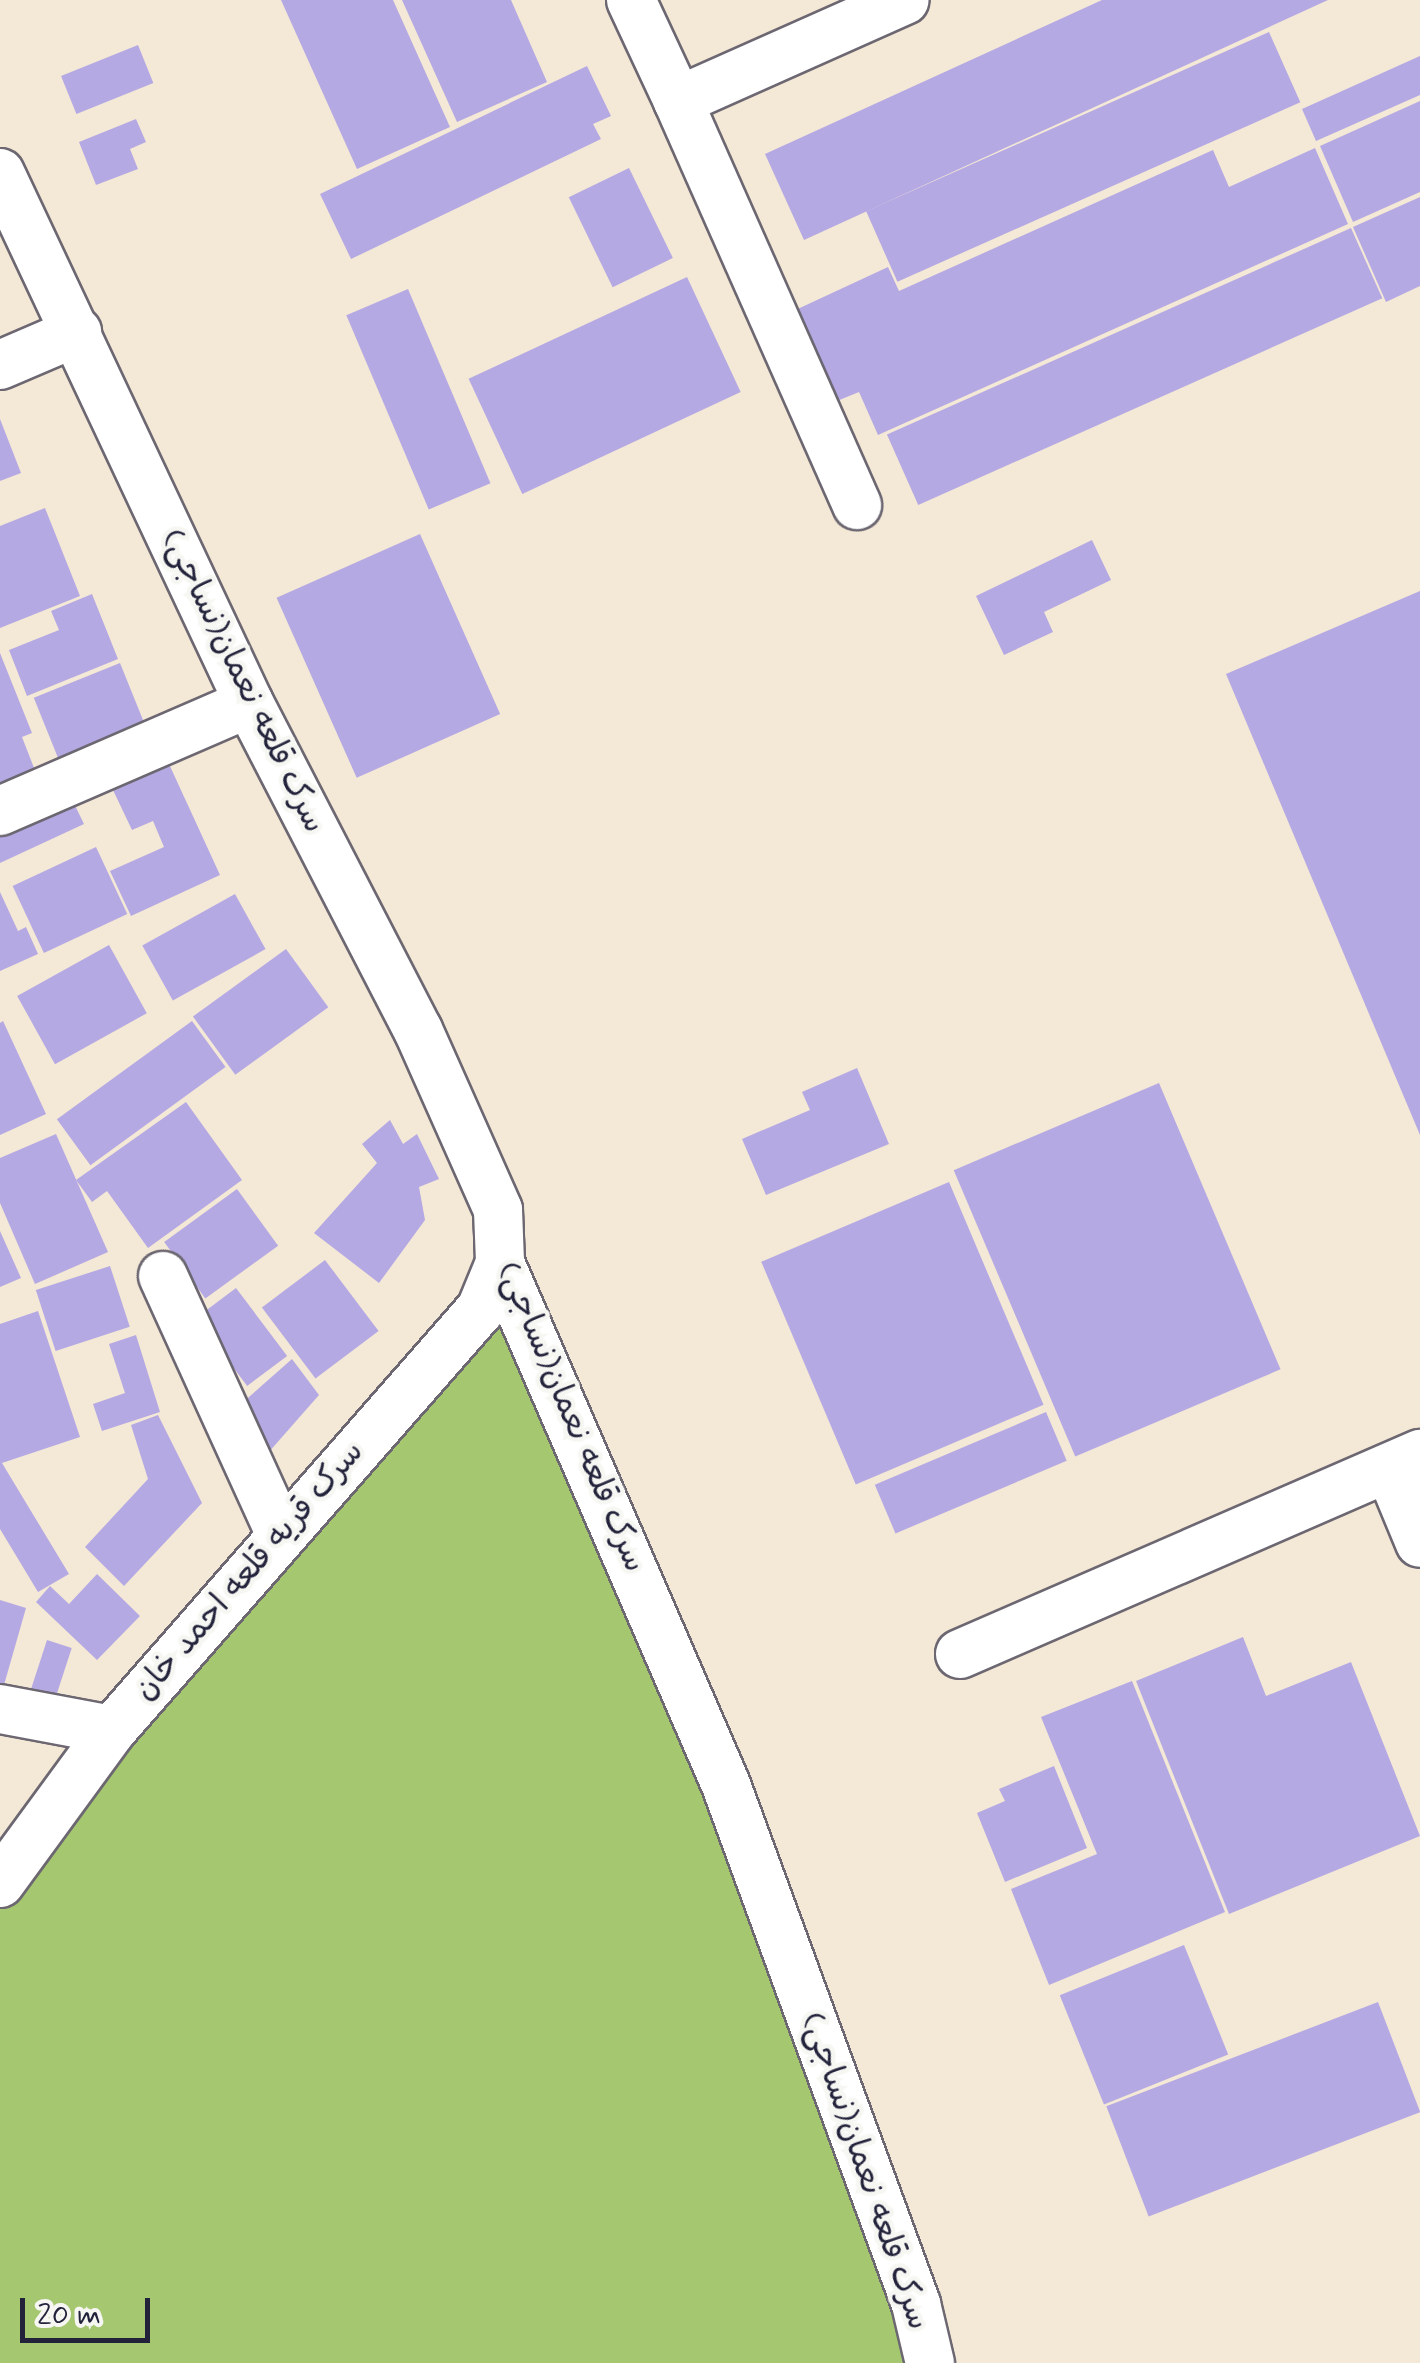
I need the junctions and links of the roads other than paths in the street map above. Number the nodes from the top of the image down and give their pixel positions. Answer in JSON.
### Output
{"nodes":[{"id":1,"x":631,"y":0,"type":"edge"},
{"id":2,"x":905,"y":0,"type":"edge"},
{"id":3,"x":678,"y":100,"type":"junction"},
{"id":4,"x":0,"y":173,"type":"edge"},
{"id":5,"x":77,"y":332,"type":"junction"},
{"id":6,"x":0,"y":365,"type":"edge"},
{"id":7,"x":857,"y":505,"type":"dead end"},
{"id":8,"x":249,"y":702,"type":"junction"},
{"id":9,"x":0,"y":811,"type":"edge"},
{"id":10,"x":500,"y":1263,"type":"junction"},
{"id":11,"x":163,"y":1276,"type":"dead end"},
{"id":12,"x":1404,"y":1461,"type":"edge"},
{"id":13,"x":280,"y":1534,"type":"junction"},
{"id":14,"x":1420,"y":1543,"type":"edge"},
{"id":15,"x":960,"y":1654,"type":"dead end"},
{"id":16,"x":0,"y":1709,"type":"edge"},
{"id":17,"x":112,"y":1730,"type":"junction"},
{"id":18,"x":0,"y":1883,"type":"edge"},
{"id":19,"x":930,"y":2363,"type":"edge"}],
"edges":[{"from":1,"to":3,"type":"street"},
{"from":2,"to":3,"type":"street"},
{"from":3,"to":7,"type":"street"},
{"from":4,"to":5,"type":"street","name":"سرک قلعه نعمان(نساجی)"},
{"from":5,"to":6,"type":"street"},
{"from":5,"to":8,"type":"street","name":"سرک قلعه نعمان(نساجی)"},
{"from":8,"to":9,"type":"street"},
{"from":8,"to":10,"type":"street","name":"سرک قلعه نعمان(نساجی)"},
{"from":10,"to":13,"type":"street","name":"سرک قریه قلعه احمد خان"},
{"from":10,"to":19,"type":"street","name":"سرک قلعه نعمان(نساجی)"},
{"from":11,"to":13,"type":"street"},
{"from":12,"to":14,"type":"street"},
{"from":12,"to":15,"type":"street"},
{"from":13,"to":17,"type":"street","name":"سرک قریه قلعه احمد خان"},
{"from":16,"to":17,"type":"street"},
{"from":17,"to":18,"type":"street","name":"سرک قریه قلعه احمد خان"}]}
